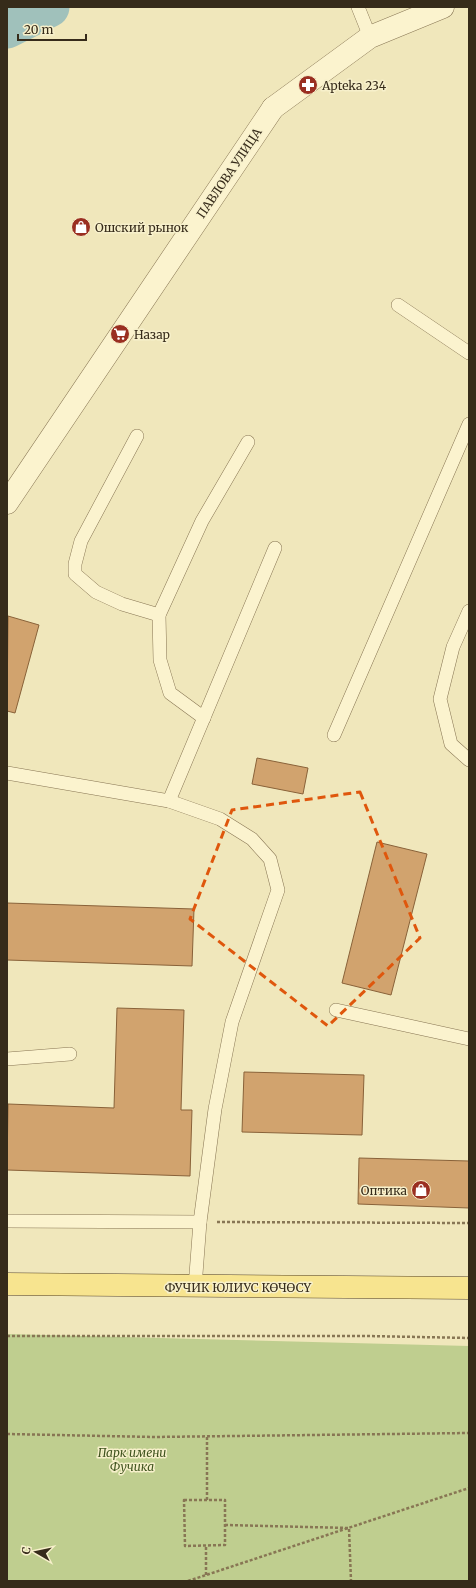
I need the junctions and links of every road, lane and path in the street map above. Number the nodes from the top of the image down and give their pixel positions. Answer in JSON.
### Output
{"nodes":[{"id":1,"x":358,"y":7,"type":"edge"},
{"id":2,"x":444,"y":7,"type":"edge"},
{"id":3,"x":370,"y":37,"type":"junction"},
{"id":4,"x":398,"y":305,"type":"dead end"},
{"id":5,"x":469,"y":352,"type":"edge"},
{"id":6,"x":469,"y":424,"type":"edge"},
{"id":7,"x":137,"y":436,"type":"dead end"},
{"id":8,"x":248,"y":442,"type":"dead end"},
{"id":9,"x":7,"y":503,"type":"edge"},
{"id":10,"x":275,"y":548,"type":"dead end"},
{"id":11,"x":469,"y":611,"type":"edge"},
{"id":12,"x":158,"y":615,"type":"junction"},
{"id":13,"x":204,"y":718,"type":"junction"},
{"id":14,"x":334,"y":735,"type":"dead end"},
{"id":15,"x":469,"y":760,"type":"edge"},
{"id":16,"x":7,"y":773,"type":"edge"},
{"id":17,"x":169,"y":801,"type":"junction"},
{"id":18,"x":336,"y":1010,"type":"dead end"},
{"id":19,"x":469,"y":1038,"type":"edge"},
{"id":20,"x":70,"y":1054,"type":"dead end"},
{"id":21,"x":7,"y":1059,"type":"edge"},
{"id":22,"x":7,"y":1221,"type":"edge"},
{"id":23,"x":200,"y":1222,"type":"junction"},
{"id":24,"x":469,"y":1223,"type":"edge"},
{"id":25,"x":7,"y":1284,"type":"edge"},
{"id":26,"x":195,"y":1287,"type":"junction"},
{"id":27,"x":469,"y":1288,"type":"edge"},
{"id":28,"x":7,"y":1336,"type":"edge"},
{"id":29,"x":469,"y":1338,"type":"edge"},
{"id":30,"x":469,"y":1433,"type":"edge"},
{"id":31,"x":7,"y":1434,"type":"edge"},
{"id":32,"x":207,"y":1436,"type":"junction"},
{"id":33,"x":469,"y":1488,"type":"edge"},
{"id":34,"x":207,"y":1500,"type":"junction"},
{"id":35,"x":225,"y":1525,"type":"junction"},
{"id":36,"x":349,"y":1528,"type":"junction"},
{"id":37,"x":206,"y":1546,"type":"junction"},
{"id":38,"x":206,"y":1575,"type":"junction"},
{"id":39,"x":188,"y":1581,"type":"edge"},
{"id":40,"x":351,"y":1581,"type":"edge"}],
"edges":[{"from":1,"to":3,"type":"lane"},
{"from":2,"to":3,"type":"street","name":"ПАВЛОВА УЛИЦА"},
{"from":3,"to":9,"type":"street","name":"ПАВЛОВА УЛИЦА"},
{"from":4,"to":5,"type":"lane"},
{"from":6,"to":14,"type":"lane"},
{"from":7,"to":12,"type":"lane"},
{"from":8,"to":12,"type":"lane"},
{"from":10,"to":13,"type":"lane"},
{"from":11,"to":15,"type":"lane"},
{"from":12,"to":13,"type":"lane"},
{"from":13,"to":17,"type":"lane"},
{"from":16,"to":17,"type":"lane"},
{"from":17,"to":23,"type":"lane"},
{"from":18,"to":19,"type":"lane"},
{"from":20,"to":21,"type":"lane"},
{"from":22,"to":23,"type":"lane"},
{"from":23,"to":24,"type":"path"},
{"from":23,"to":26,"type":"lane"},
{"from":25,"to":26,"type":"main road","name":"ФУЧИК ЮЛИУС КӨЧӨСҮ"},
{"from":26,"to":27,"type":"main road","name":"ФУЧИК ЮЛИУС КӨЧӨСҮ"},
{"from":28,"to":29,"type":"path"},
{"from":30,"to":32,"type":"path"},
{"from":31,"to":32,"type":"path"},
{"from":32,"to":34,"type":"path"},
{"from":33,"to":36,"type":"path"},
{"from":34,"to":35,"type":"path"},
{"from":34,"to":37,"type":"path"},
{"from":35,"to":36,"type":"path"},
{"from":35,"to":37,"type":"path"},
{"from":36,"to":38,"type":"path"},
{"from":36,"to":40,"type":"path"},
{"from":37,"to":38,"type":"path"},
{"from":38,"to":39,"type":"path"}]}
